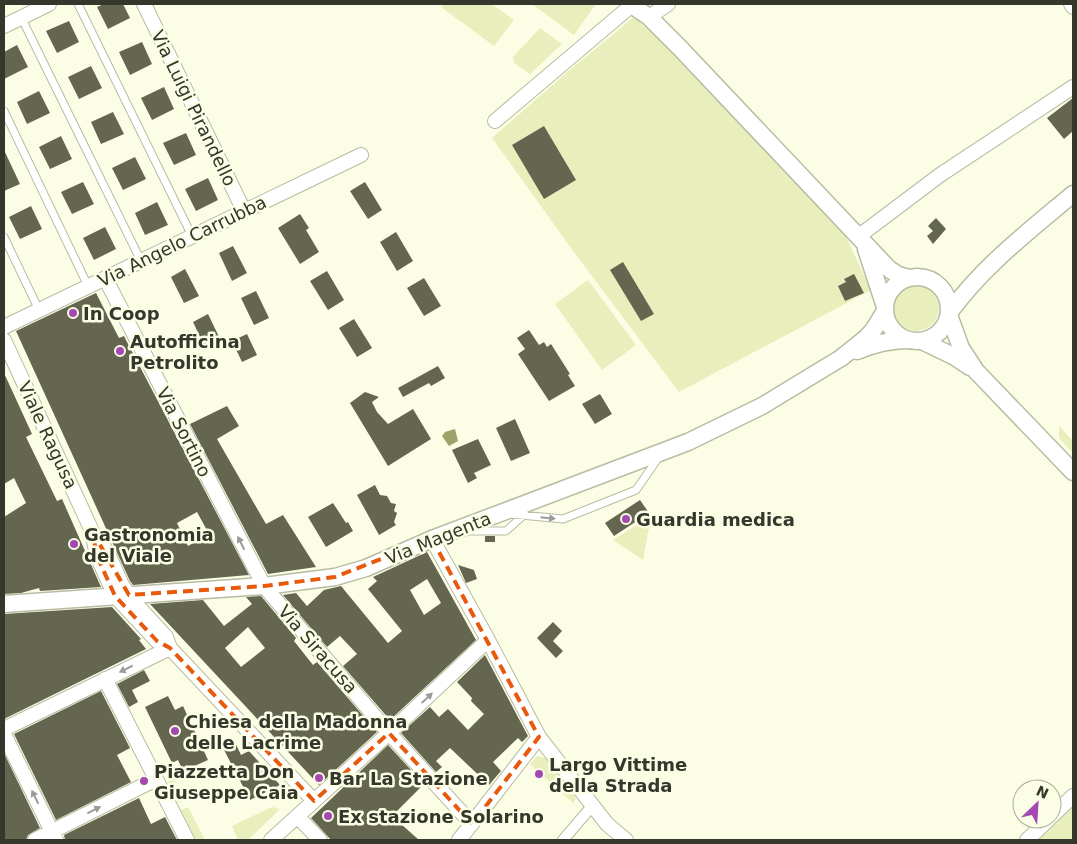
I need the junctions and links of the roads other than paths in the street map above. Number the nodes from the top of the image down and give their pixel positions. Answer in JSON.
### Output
{"nodes":[{"id":1,"x":49,"y":4,"type":"edge"},
{"id":2,"x":78,"y":4,"type":"edge"},
{"id":3,"x":144,"y":4,"type":"edge"},
{"id":4,"x":631,"y":4,"type":"edge"},
{"id":5,"x":668,"y":4,"type":"edge"},
{"id":6,"x":21,"y":17,"type":"junction"},
{"id":7,"x":649,"y":17,"type":"junction"},
{"id":8,"x":4,"y":26,"type":"edge"},
{"id":9,"x":1073,"y":87,"type":"edge"},
{"id":10,"x":4,"y":111,"type":"edge"},
{"id":11,"x":495,"y":121,"type":"dead end"},
{"id":12,"x":361,"y":155,"type":"dead end"},
{"id":13,"x":1073,"y":194,"type":"edge"},
{"id":14,"x":244,"y":211,"type":"junction"},
{"id":15,"x":192,"y":236,"type":"junction"},
{"id":16,"x":859,"y":236,"type":"junction"},
{"id":17,"x":4,"y":237,"type":"edge"},
{"id":18,"x":141,"y":261,"type":"junction"},
{"id":19,"x":992,"y":263,"type":"junction"},
{"id":20,"x":105,"y":278,"type":"junction"},
{"id":21,"x":910,"y":278,"type":"junction"},
{"id":22,"x":939,"y":285,"type":"junction"},
{"id":23,"x":88,"y":286,"type":"junction"},
{"id":24,"x":885,"y":309,"type":"junction"},
{"id":25,"x":39,"y":310,"type":"junction"},
{"id":26,"x":949,"y":314,"type":"junction"},
{"id":27,"x":4,"y":327,"type":"edge"},
{"id":28,"x":4,"y":340,"type":"edge"},
{"id":29,"x":914,"y":341,"type":"junction"},
{"id":30,"x":841,"y":358,"type":"junction"},
{"id":31,"x":976,"y":371,"type":"junction"},
{"id":32,"x":662,"y":452,"type":"junction"},
{"id":33,"x":1073,"y":472,"type":"edge"},
{"id":34,"x":546,"y":495,"type":"junction"},
{"id":35,"x":499,"y":513,"type":"junction"},
{"id":36,"x":523,"y":515,"type":"junction"},
{"id":37,"x":454,"y":530,"type":"junction"},
{"id":38,"x":432,"y":539,"type":"junction"},
{"id":39,"x":264,"y":586,"type":"junction"},
{"id":40,"x":122,"y":596,"type":"junction"},
{"id":41,"x":4,"y":604,"type":"edge"},
{"id":42,"x":488,"y":640,"type":"junction"},
{"id":43,"x":170,"y":648,"type":"junction"},
{"id":44,"x":105,"y":679,"type":"junction"},
{"id":45,"x":4,"y":729,"type":"edge"},
{"id":46,"x":390,"y":733,"type":"junction"},
{"id":47,"x":4,"y":734,"type":"edge"},
{"id":48,"x":539,"y":737,"type":"junction"},
{"id":49,"x":156,"y":778,"type":"junction"},
{"id":50,"x":1073,"y":796,"type":"edge"},
{"id":51,"x":314,"y":801,"type":"junction"},
{"id":52,"x":593,"y":805,"type":"junction"},
{"id":53,"x":1062,"y":806,"type":"edge"},
{"id":54,"x":298,"y":816,"type":"junction"},
{"id":55,"x":472,"y":824,"type":"junction"},
{"id":56,"x":1039,"y":829,"type":"edge"},
{"id":57,"x":54,"y":836,"type":"edge"},
{"id":58,"x":35,"y":840,"type":"edge"},
{"id":59,"x":187,"y":840,"type":"edge"},
{"id":60,"x":271,"y":840,"type":"edge"},
{"id":61,"x":320,"y":840,"type":"edge"},
{"id":62,"x":459,"y":840,"type":"edge"},
{"id":63,"x":563,"y":840,"type":"edge"},
{"id":64,"x":626,"y":840,"type":"edge"},
{"id":65,"x":1027,"y":840,"type":"edge"}],
"edges":[{"from":1,"to":6,"type":"street"},
{"from":2,"to":15,"type":"lane"},
{"from":3,"to":14,"type":"street","name":"Via Luigi Pirandello"},
{"from":4,"to":7,"type":"street"},
{"from":4,"to":11,"type":"street"},
{"from":5,"to":7,"type":"street"},
{"from":6,"to":8,"type":"street"},
{"from":6,"to":18,"type":"lane"},
{"from":7,"to":16,"type":"street"},
{"from":9,"to":16,"type":"street"},
{"from":10,"to":23,"type":"lane"},
{"from":12,"to":14,"type":"street","name":"Via Angelo Carrubba"},
{"from":13,"to":19,"type":"street"},
{"from":14,"to":15,"type":"street","name":"Via Angelo Carrubba"},
{"from":15,"to":18,"type":"street","name":"Via Angelo Carrubba"},
{"from":16,"to":21,"type":"street"},
{"from":16,"to":24,"type":"street"},
{"from":17,"to":25,"type":"lane"},
{"from":18,"to":20,"type":"street","name":"Via Angelo Carrubba"},
{"from":19,"to":22,"type":"street"},
{"from":19,"to":26,"type":"street"},
{"from":20,"to":23,"type":"street","name":"Via Angelo Carrubba"},
{"from":39,"to":20,"type":"street","name":"Via Sortino","one_way":true},
{"from":21,"to":22,"type":"street"},
{"from":21,"to":24,"type":"street"},
{"from":22,"to":26,"type":"street"},
{"from":23,"to":25,"type":"street","name":"Via Angelo Carrubba"},
{"from":24,"to":29,"type":"street"},
{"from":24,"to":30,"type":"street"},
{"from":25,"to":27,"type":"street","name":"Via Angelo Carrubba"},
{"from":26,"to":29,"type":"street"},
{"from":26,"to":31,"type":"street"},
{"from":28,"to":40,"type":"street","name":"Viale Ragusa"},
{"from":29,"to":30,"type":"street"},
{"from":29,"to":31,"type":"street"},
{"from":30,"to":32,"type":"street","name":"Via Magenta"},
{"from":31,"to":33,"type":"street"},
{"from":32,"to":34,"type":"street","name":"Via Magenta"},
{"from":36,"to":32,"type":"lane","one_way":true},
{"from":34,"to":35,"type":"street","name":"Via Magenta"},
{"from":34,"to":36,"type":"lane"},
{"from":35,"to":36,"type":"lane"},
{"from":35,"to":37,"type":"street","name":"Via Magenta"},
{"from":36,"to":37,"type":"lane"},
{"from":37,"to":38,"type":"street","name":"Via Magenta"},
{"from":38,"to":39,"type":"street","name":"Via Magenta"},
{"from":38,"to":42,"type":"street"},
{"from":39,"to":40,"type":"street","name":"Via Magenta"},
{"from":39,"to":46,"type":"street","name":"Via Siracusa"},
{"from":40,"to":41,"type":"street","name":"Via Magenta"},
{"from":40,"to":43,"type":"street","name":"Viale Ragusa"},
{"from":46,"to":42,"type":"street","one_way":true},
{"from":42,"to":48,"type":"street"},
{"from":43,"to":44,"type":"street","one_way":true},
{"from":43,"to":51,"type":"street","name":"Viale Ragusa"},
{"from":44,"to":45,"type":"street"},
{"from":44,"to":49,"type":"street"},
{"from":46,"to":51,"type":"street"},
{"from":46,"to":55,"type":"street","name":"Via Siracusa"},
{"from":57,"to":47,"type":"street","one_way":true},
{"from":48,"to":52,"type":"street"},
{"from":48,"to":55,"type":"street"},
{"from":57,"to":49,"type":"street","one_way":true},
{"from":49,"to":59,"type":"street"},
{"from":50,"to":53,"type":"street"},
{"from":51,"to":54,"type":"street"},
{"from":52,"to":63,"type":"street"},
{"from":52,"to":64,"type":"street"},
{"from":54,"to":60,"type":"street"},
{"from":54,"to":61,"type":"street"},
{"from":55,"to":62,"type":"street"},
{"from":56,"to":65,"type":"street"},
{"from":57,"to":58,"type":"street"}]}
